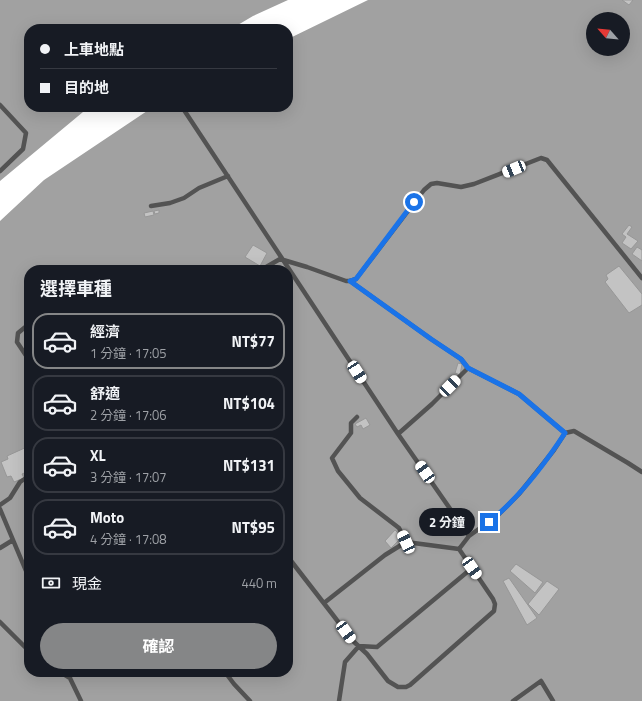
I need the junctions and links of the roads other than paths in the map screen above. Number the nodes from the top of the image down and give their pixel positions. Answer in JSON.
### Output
{"nodes":[{"id":1,"x":0,"y":105,"type":"edge"},
{"id":2,"x":185,"y":112,"type":"edge"},
{"id":3,"x":0,"y":171,"type":"edge"},
{"id":4,"x":228,"y":176,"type":"junction"},
{"id":5,"x":151,"y":206,"type":"dead end"},
{"id":6,"x":283,"y":260,"type":"junction"},
{"id":7,"x":270,"y":265,"type":"edge"},
{"id":8,"x":286,"y":265,"type":"edge"},
{"id":9,"x":293,"y":275,"type":"edge"},
{"id":10,"x":642,"y":278,"type":"edge"},
{"id":11,"x":350,"y":281,"type":"junction"},
{"id":12,"x":24,"y":328,"type":"edge"},
{"id":13,"x":24,"y":352,"type":"edge"},
{"id":14,"x":468,"y":368,"type":"junction"},
{"id":15,"x":357,"y":417,"type":"dead end"},
{"id":16,"x":565,"y":433,"type":"junction"},
{"id":17,"x":398,"y":434,"type":"junction"},
{"id":18,"x":642,"y":472,"type":"edge"},
{"id":19,"x":24,"y":479,"type":"edge"},
{"id":20,"x":0,"y":505,"type":"edge"},
{"id":21,"x":0,"y":509,"type":"edge"},
{"id":22,"x":469,"y":536,"type":"junction"},
{"id":23,"x":13,"y":540,"type":"junction"},
{"id":24,"x":406,"y":542,"type":"junction"},
{"id":25,"x":0,"y":548,"type":"edge"},
{"id":26,"x":459,"y":548,"type":"junction"},
{"id":27,"x":293,"y":563,"type":"edge"},
{"id":28,"x":24,"y":566,"type":"edge"},
{"id":29,"x":472,"y":568,"type":"junction"},
{"id":30,"x":324,"y":603,"type":"junction"},
{"id":31,"x":0,"y":622,"type":"edge"},
{"id":32,"x":358,"y":646,"type":"junction"},
{"id":33,"x":24,"y":647,"type":"edge"},
{"id":34,"x":229,"y":677,"type":"edge"},
{"id":35,"x":70,"y":678,"type":"edge"},
{"id":36,"x":81,"y":701,"type":"edge"},
{"id":37,"x":250,"y":701,"type":"edge"},
{"id":38,"x":339,"y":701,"type":"edge"},
{"id":39,"x":513,"y":701,"type":"edge"},
{"id":40,"x":553,"y":701,"type":"edge"}],
"edges":[{"from":1,"to":3,"type":"lane"},
{"from":2,"to":4,"type":"lane"},
{"from":4,"to":5,"type":"lane"},
{"from":4,"to":6,"type":"lane"},
{"from":6,"to":7,"type":"lane"},
{"from":6,"to":8,"type":"lane"},
{"from":6,"to":11,"type":"lane"},
{"from":9,"to":17,"type":"lane"},
{"from":10,"to":11,"type":"lane"},
{"from":11,"to":14,"type":"lane"},
{"from":12,"to":13,"type":"lane"},
{"from":14,"to":16,"type":"lane"},
{"from":14,"to":17,"type":"lane"},
{"from":15,"to":24,"type":"lane"},
{"from":16,"to":18,"type":"lane"},
{"from":16,"to":22,"type":"lane"},
{"from":17,"to":22,"type":"lane"},
{"from":19,"to":20,"type":"lane"},
{"from":21,"to":23,"type":"lane"},
{"from":22,"to":26,"type":"lane"},
{"from":23,"to":25,"type":"lane"},
{"from":23,"to":28,"type":"lane"},
{"from":24,"to":26,"type":"lane"},
{"from":24,"to":30,"type":"lane"},
{"from":26,"to":29,"type":"lane"},
{"from":27,"to":30,"type":"lane"},
{"from":29,"to":32,"type":"lane"},
{"from":29,"to":32,"type":"lane"},
{"from":30,"to":32,"type":"lane"},
{"from":31,"to":33,"type":"lane"},
{"from":32,"to":38,"type":"lane"},
{"from":34,"to":37,"type":"lane"},
{"from":35,"to":36,"type":"lane"},
{"from":39,"to":40,"type":"lane"}]}
